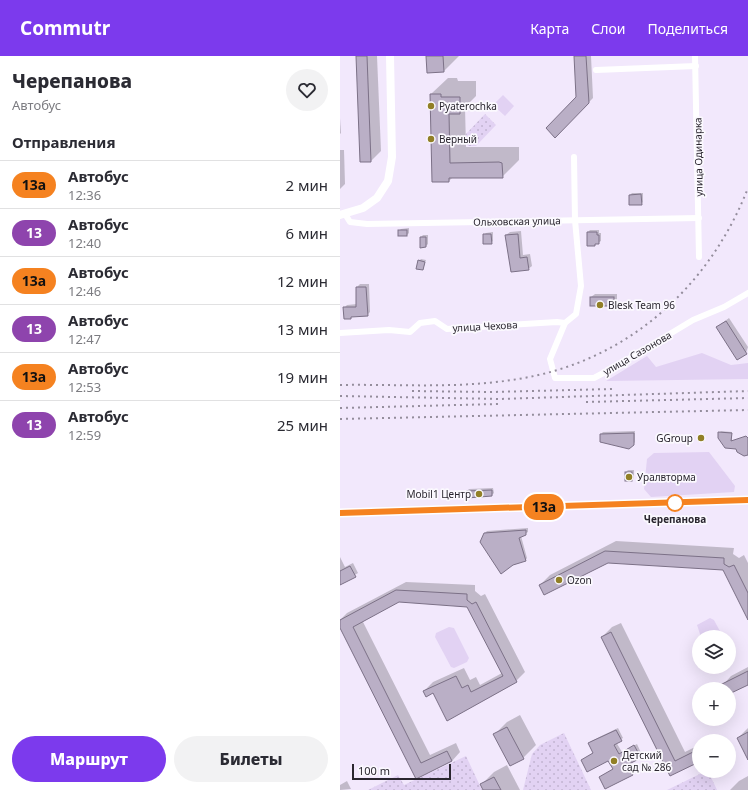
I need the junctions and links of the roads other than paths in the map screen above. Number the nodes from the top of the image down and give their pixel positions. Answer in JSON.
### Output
{"nodes":[{"id":1,"x":390,"y":56,"type":"edge"},
{"id":2,"x":695,"y":56,"type":"edge"},
{"id":3,"x":696,"y":66,"type":"junction"},
{"id":4,"x":596,"y":70,"type":"dead end"},
{"id":5,"x":574,"y":157,"type":"dead end"},
{"id":6,"x":342,"y":214,"type":"edge"},
{"id":7,"x":699,"y":218,"type":"junction"},
{"id":8,"x":575,"y":220,"type":"junction"},
{"id":9,"x":699,"y":257,"type":"dead end"},
{"id":10,"x":748,"y":293,"type":"edge"},
{"id":11,"x":565,"y":323,"type":"junction"},
{"id":12,"x":340,"y":333,"type":"edge"},
{"id":13,"x":748,"y":500,"type":"edge"},
{"id":14,"x":340,"y":513,"type":"edge"}],
"edges":[{"from":1,"to":6,"type":"main road"},
{"from":2,"to":3,"type":"street","name":"улица Одинарка"},
{"from":3,"to":4,"type":"street"},
{"from":3,"to":7,"type":"street","name":"улица Одинарка"},
{"from":5,"to":8,"type":"street","name":"улица Сазонова"},
{"from":6,"to":8,"type":"street","name":"Ольховская улица"},
{"from":7,"to":8,"type":"street","name":"Ольховская улица"},
{"from":7,"to":9,"type":"street","name":"улица Одинарка"},
{"from":8,"to":11,"type":"street","name":"улица Сазонова"},
{"from":10,"to":11,"type":"street","name":"улица Сазонова"},
{"from":11,"to":12,"type":"street","name":"улица Чехова"},
{"from":13,"to":14,"type":"main road"}]}
